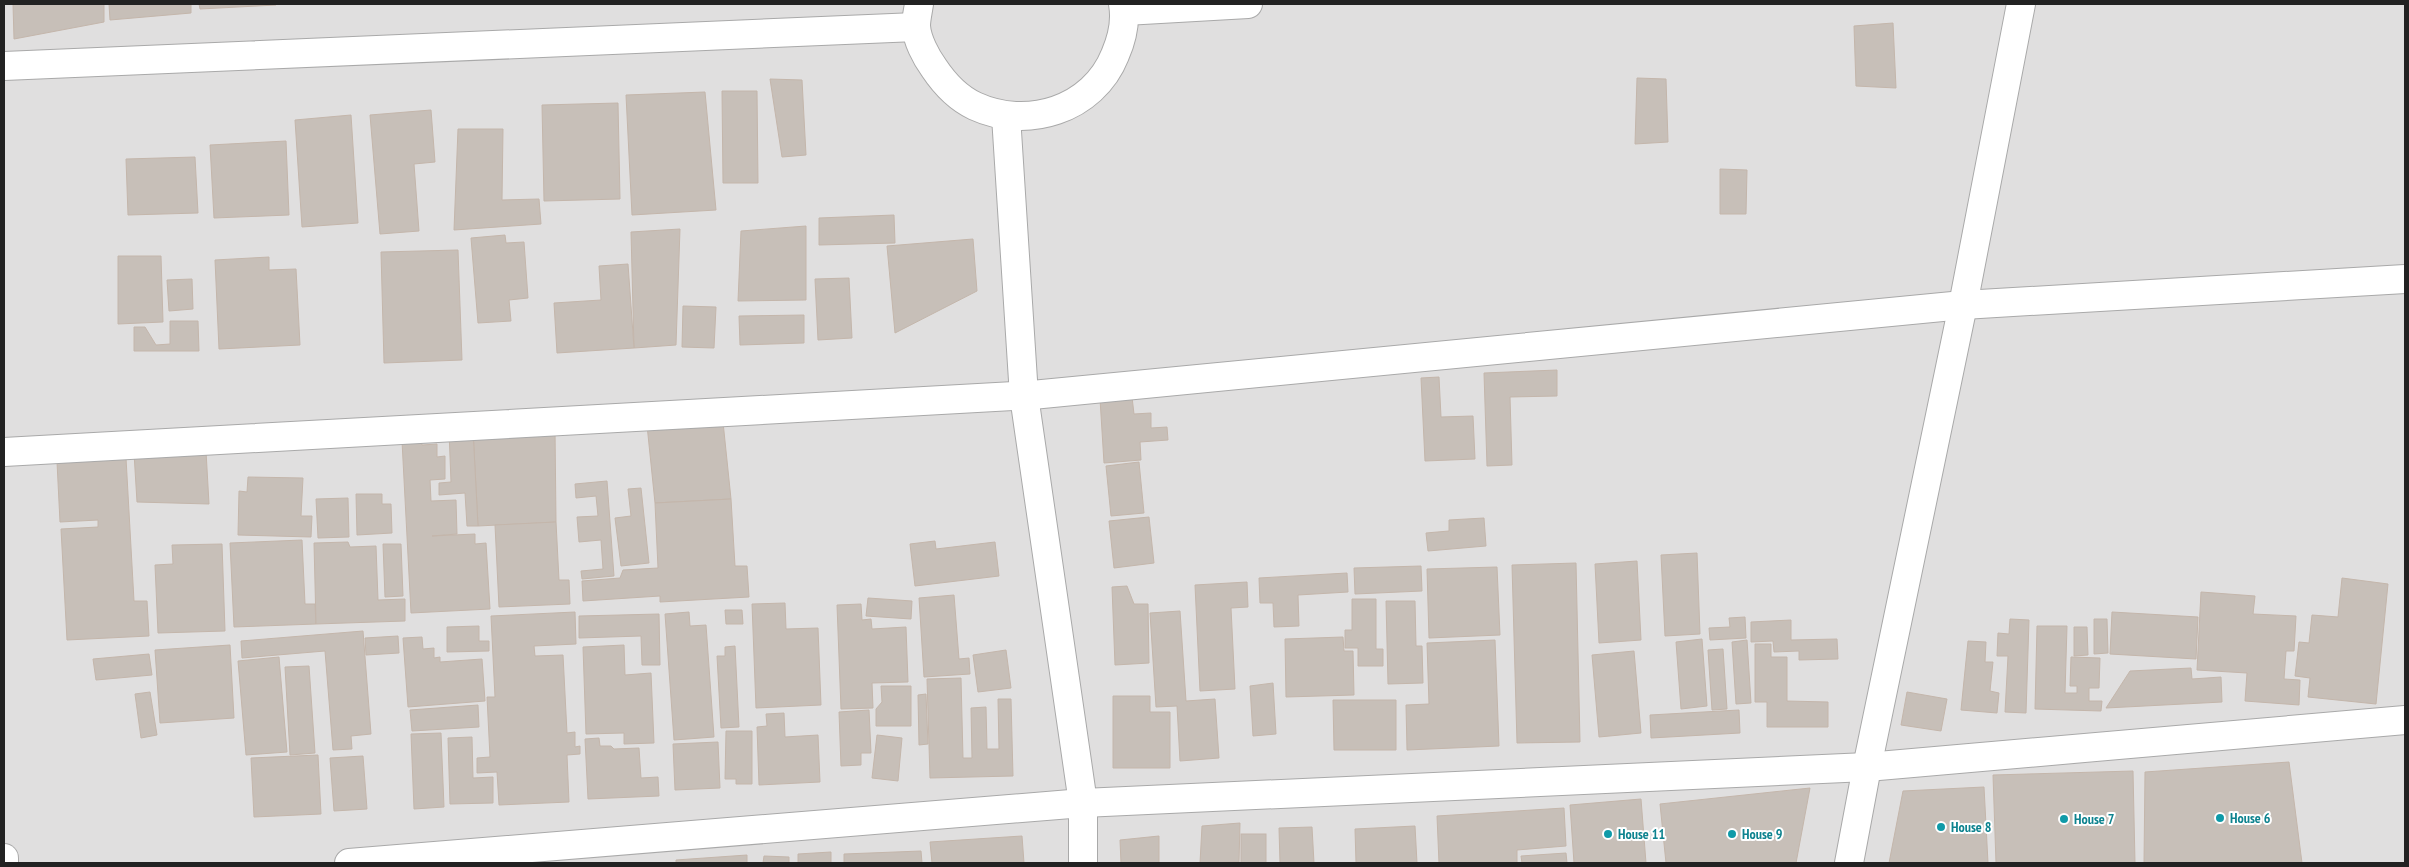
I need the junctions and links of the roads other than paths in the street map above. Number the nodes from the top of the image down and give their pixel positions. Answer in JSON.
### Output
{"nodes":[{"id":1,"x":1248,"y":4,"type":"edge"},
{"id":2,"x":2021,"y":4,"type":"edge"},
{"id":3,"x":1124,"y":7,"type":"edge"},
{"id":4,"x":917,"y":15,"type":"edge"},
{"id":5,"x":4,"y":66,"type":"edge"},
{"id":6,"x":1006,"y":116,"type":"junction"},
{"id":7,"x":2405,"y":279,"type":"edge"},
{"id":8,"x":1963,"y":305,"type":"junction"},
{"id":9,"x":1024,"y":396,"type":"junction"},
{"id":10,"x":4,"y":452,"type":"edge"},
{"id":11,"x":2405,"y":720,"type":"edge"},
{"id":12,"x":1867,"y":767,"type":"junction"},
{"id":13,"x":1082,"y":804,"type":"junction"},
{"id":14,"x":4,"y":858,"type":"edge"},
{"id":15,"x":4,"y":863,"type":"edge"},
{"id":16,"x":349,"y":863,"type":"edge"},
{"id":17,"x":1083,"y":863,"type":"edge"},
{"id":18,"x":1849,"y":863,"type":"edge"}],
"edges":[{"from":1,"to":3,"type":"street"},
{"from":2,"to":8,"type":"street"},
{"from":3,"to":6,"type":"street"},
{"from":4,"to":5,"type":"street"},
{"from":4,"to":6,"type":"street"},
{"from":6,"to":9,"type":"street"},
{"from":7,"to":8,"type":"street"},
{"from":8,"to":9,"type":"street"},
{"from":8,"to":12,"type":"street"},
{"from":9,"to":10,"type":"street"},
{"from":9,"to":13,"type":"street"},
{"from":11,"to":12,"type":"street"},
{"from":12,"to":13,"type":"street"},
{"from":12,"to":18,"type":"street"},
{"from":13,"to":16,"type":"street"},
{"from":13,"to":17,"type":"street"},
{"from":14,"to":15,"type":"street"}]}
